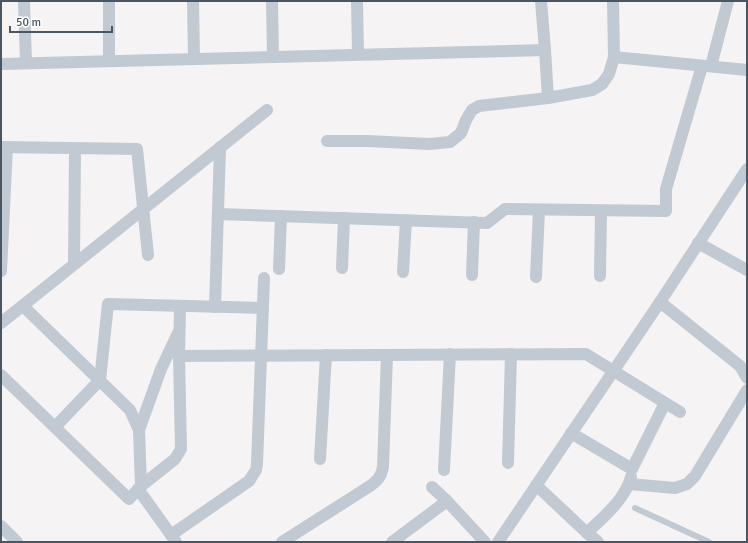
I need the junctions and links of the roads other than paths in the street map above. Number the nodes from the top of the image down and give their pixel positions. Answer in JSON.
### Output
{"nodes":[{"id":1,"x":24,"y":1,"type":"edge"},
{"id":2,"x":109,"y":1,"type":"edge"},
{"id":3,"x":193,"y":1,"type":"edge"},
{"id":4,"x":272,"y":1,"type":"edge"},
{"id":5,"x":356,"y":1,"type":"edge"},
{"id":6,"x":541,"y":1,"type":"edge"},
{"id":7,"x":613,"y":1,"type":"edge"},
{"id":8,"x":728,"y":1,"type":"edge"},
{"id":9,"x":545,"y":50,"type":"junction"},
{"id":10,"x":358,"y":54,"type":"junction"},
{"id":11,"x":273,"y":57,"type":"junction"},
{"id":12,"x":614,"y":57,"type":"junction"},
{"id":13,"x":194,"y":59,"type":"junction"},
{"id":14,"x":109,"y":61,"type":"junction"},
{"id":15,"x":26,"y":63,"type":"junction"},
{"id":16,"x":1,"y":64,"type":"edge"},
{"id":17,"x":706,"y":66,"type":"junction"},
{"id":18,"x":747,"y":70,"type":"edge"},
{"id":19,"x":548,"y":98,"type":"junction"},
{"id":20,"x":267,"y":110,"type":"dead end"},
{"id":21,"x":327,"y":141,"type":"dead end"},
{"id":22,"x":4,"y":147,"type":"edge"},
{"id":23,"x":220,"y":147,"type":"junction"},
{"id":24,"x":75,"y":148,"type":"junction"},
{"id":25,"x":746,"y":172,"type":"edge"},
{"id":26,"x":144,"y":209,"type":"junction"},
{"id":27,"x":539,"y":210,"type":"junction"},
{"id":28,"x":600,"y":210,"type":"junction"},
{"id":29,"x":218,"y":214,"type":"junction"},
{"id":30,"x":281,"y":216,"type":"junction"},
{"id":31,"x":344,"y":218,"type":"junction"},
{"id":32,"x":406,"y":220,"type":"junction"},
{"id":33,"x":474,"y":222,"type":"junction"},
{"id":34,"x":2,"y":230,"type":"edge"},
{"id":35,"x":698,"y":243,"type":"junction"},
{"id":36,"x":148,"y":255,"type":"dead end"},
{"id":37,"x":74,"y":264,"type":"junction"},
{"id":38,"x":342,"y":268,"type":"dead end"},
{"id":39,"x":279,"y":269,"type":"dead end"},
{"id":40,"x":747,"y":270,"type":"edge"},
{"id":41,"x":1,"y":271,"type":"edge"},
{"id":42,"x":403,"y":272,"type":"dead end"},
{"id":43,"x":472,"y":275,"type":"dead end"},
{"id":44,"x":600,"y":276,"type":"dead end"},
{"id":45,"x":536,"y":277,"type":"dead end"},
{"id":46,"x":264,"y":278,"type":"dead end"},
{"id":47,"x":660,"y":302,"type":"junction"},
{"id":48,"x":22,"y":306,"type":"junction"},
{"id":49,"x":180,"y":306,"type":"junction"},
{"id":50,"x":215,"y":307,"type":"junction"},
{"id":51,"x":263,"y":308,"type":"junction"},
{"id":52,"x":1,"y":323,"type":"edge"},
{"id":53,"x":180,"y":330,"type":"junction"},
{"id":54,"x":450,"y":354,"type":"junction"},
{"id":55,"x":511,"y":354,"type":"junction"},
{"id":56,"x":261,"y":355,"type":"junction"},
{"id":57,"x":326,"y":355,"type":"junction"},
{"id":58,"x":387,"y":355,"type":"junction"},
{"id":59,"x":179,"y":356,"type":"junction"},
{"id":60,"x":613,"y":371,"type":"junction"},
{"id":61,"x":1,"y":375,"type":"edge"},
{"id":62,"x":747,"y":378,"type":"edge"},
{"id":63,"x":100,"y":380,"type":"junction"},
{"id":64,"x":747,"y":390,"type":"edge"},
{"id":65,"x":665,"y":403,"type":"junction"},
{"id":66,"x":680,"y":412,"type":"dead end"},
{"id":67,"x":55,"y":427,"type":"junction"},
{"id":68,"x":139,"y":430,"type":"junction"},
{"id":69,"x":571,"y":433,"type":"junction"},
{"id":70,"x":320,"y":460,"type":"dead end"},
{"id":71,"x":508,"y":463,"type":"dead end"},
{"id":72,"x":444,"y":470,"type":"dead end"},
{"id":73,"x":632,"y":470,"type":"junction"},
{"id":74,"x":629,"y":484,"type":"junction"},
{"id":75,"x":536,"y":485,"type":"junction"},
{"id":76,"x":140,"y":487,"type":"junction"},
{"id":77,"x":432,"y":487,"type":"dead end"},
{"id":78,"x":447,"y":501,"type":"junction"},
{"id":79,"x":635,"y":508,"type":"dead end"},
{"id":80,"x":1,"y":526,"type":"edge"},
{"id":81,"x":587,"y":533,"type":"junction"},
{"id":82,"x":173,"y":539,"type":"edge"},
{"id":83,"x":17,"y":542,"type":"edge"},
{"id":84,"x":282,"y":542,"type":"edge"},
{"id":85,"x":392,"y":542,"type":"edge"},
{"id":86,"x":485,"y":542,"type":"edge"},
{"id":87,"x":498,"y":542,"type":"edge"},
{"id":88,"x":598,"y":542,"type":"edge"},
{"id":89,"x":709,"y":542,"type":"edge"}],
"edges":[{"from":1,"to":15,"type":"street"},
{"from":2,"to":14,"type":"street"},
{"from":3,"to":13,"type":"street"},
{"from":4,"to":11,"type":"street"},
{"from":5,"to":10,"type":"street"},
{"from":6,"to":9,"type":"street"},
{"from":7,"to":12,"type":"street"},
{"from":8,"to":17,"type":"street"},
{"from":9,"to":10,"type":"street"},
{"from":9,"to":19,"type":"street"},
{"from":10,"to":11,"type":"street"},
{"from":11,"to":13,"type":"street"},
{"from":12,"to":17,"type":"street"},
{"from":12,"to":19,"type":"street"},
{"from":13,"to":14,"type":"street"},
{"from":14,"to":15,"type":"street"},
{"from":15,"to":16,"type":"street"},
{"from":17,"to":18,"type":"street"},
{"from":17,"to":28,"type":"street"},
{"from":19,"to":21,"type":"street"},
{"from":20,"to":23,"type":"street"},
{"from":22,"to":24,"type":"street"},
{"from":22,"to":34,"type":"street"},
{"from":23,"to":26,"type":"street"},
{"from":23,"to":29,"type":"street"},
{"from":24,"to":26,"type":"street"},
{"from":24,"to":37,"type":"street"},
{"from":25,"to":35,"type":"street"},
{"from":26,"to":36,"type":"street"},
{"from":26,"to":37,"type":"street"},
{"from":27,"to":28,"type":"street"},
{"from":27,"to":33,"type":"street"},
{"from":27,"to":45,"type":"street"},
{"from":28,"to":44,"type":"street"},
{"from":29,"to":30,"type":"street"},
{"from":29,"to":50,"type":"street"},
{"from":30,"to":31,"type":"street"},
{"from":30,"to":39,"type":"street"},
{"from":31,"to":32,"type":"street"},
{"from":31,"to":38,"type":"street"},
{"from":32,"to":33,"type":"street"},
{"from":32,"to":42,"type":"street"},
{"from":33,"to":43,"type":"street"},
{"from":34,"to":41,"type":"street"},
{"from":35,"to":40,"type":"street"},
{"from":35,"to":47,"type":"street"},
{"from":37,"to":48,"type":"street"},
{"from":46,"to":51,"type":"street"},
{"from":47,"to":60,"type":"street"},
{"from":47,"to":62,"type":"street"},
{"from":48,"to":52,"type":"street"},
{"from":48,"to":63,"type":"street"},
{"from":49,"to":50,"type":"street"},
{"from":49,"to":53,"type":"street"},
{"from":49,"to":63,"type":"street"},
{"from":50,"to":51,"type":"street"},
{"from":51,"to":56,"type":"street"},
{"from":53,"to":59,"type":"street"},
{"from":53,"to":68,"type":"street"},
{"from":54,"to":55,"type":"street"},
{"from":54,"to":58,"type":"street"},
{"from":54,"to":72,"type":"street"},
{"from":55,"to":60,"type":"street"},
{"from":55,"to":71,"type":"street"},
{"from":56,"to":57,"type":"street"},
{"from":56,"to":59,"type":"street"},
{"from":56,"to":82,"type":"street"},
{"from":57,"to":58,"type":"street"},
{"from":57,"to":70,"type":"street"},
{"from":58,"to":84,"type":"street"},
{"from":59,"to":76,"type":"street"},
{"from":60,"to":65,"type":"street"},
{"from":60,"to":69,"type":"street"},
{"from":61,"to":67,"type":"street"},
{"from":63,"to":67,"type":"street"},
{"from":63,"to":68,"type":"street"},
{"from":64,"to":74,"type":"street"},
{"from":65,"to":66,"type":"street"},
{"from":65,"to":73,"type":"street"},
{"from":67,"to":76,"type":"street"},
{"from":68,"to":76,"type":"street"},
{"from":69,"to":73,"type":"street"},
{"from":69,"to":75,"type":"street"},
{"from":73,"to":74,"type":"street"},
{"from":74,"to":81,"type":"street"},
{"from":75,"to":81,"type":"street"},
{"from":75,"to":87,"type":"street"},
{"from":76,"to":82,"type":"street"},
{"from":77,"to":78,"type":"street"},
{"from":78,"to":85,"type":"street"},
{"from":78,"to":86,"type":"street"},
{"from":79,"to":89,"type":"lane"},
{"from":80,"to":83,"type":"street"},
{"from":81,"to":88,"type":"street"}]}
